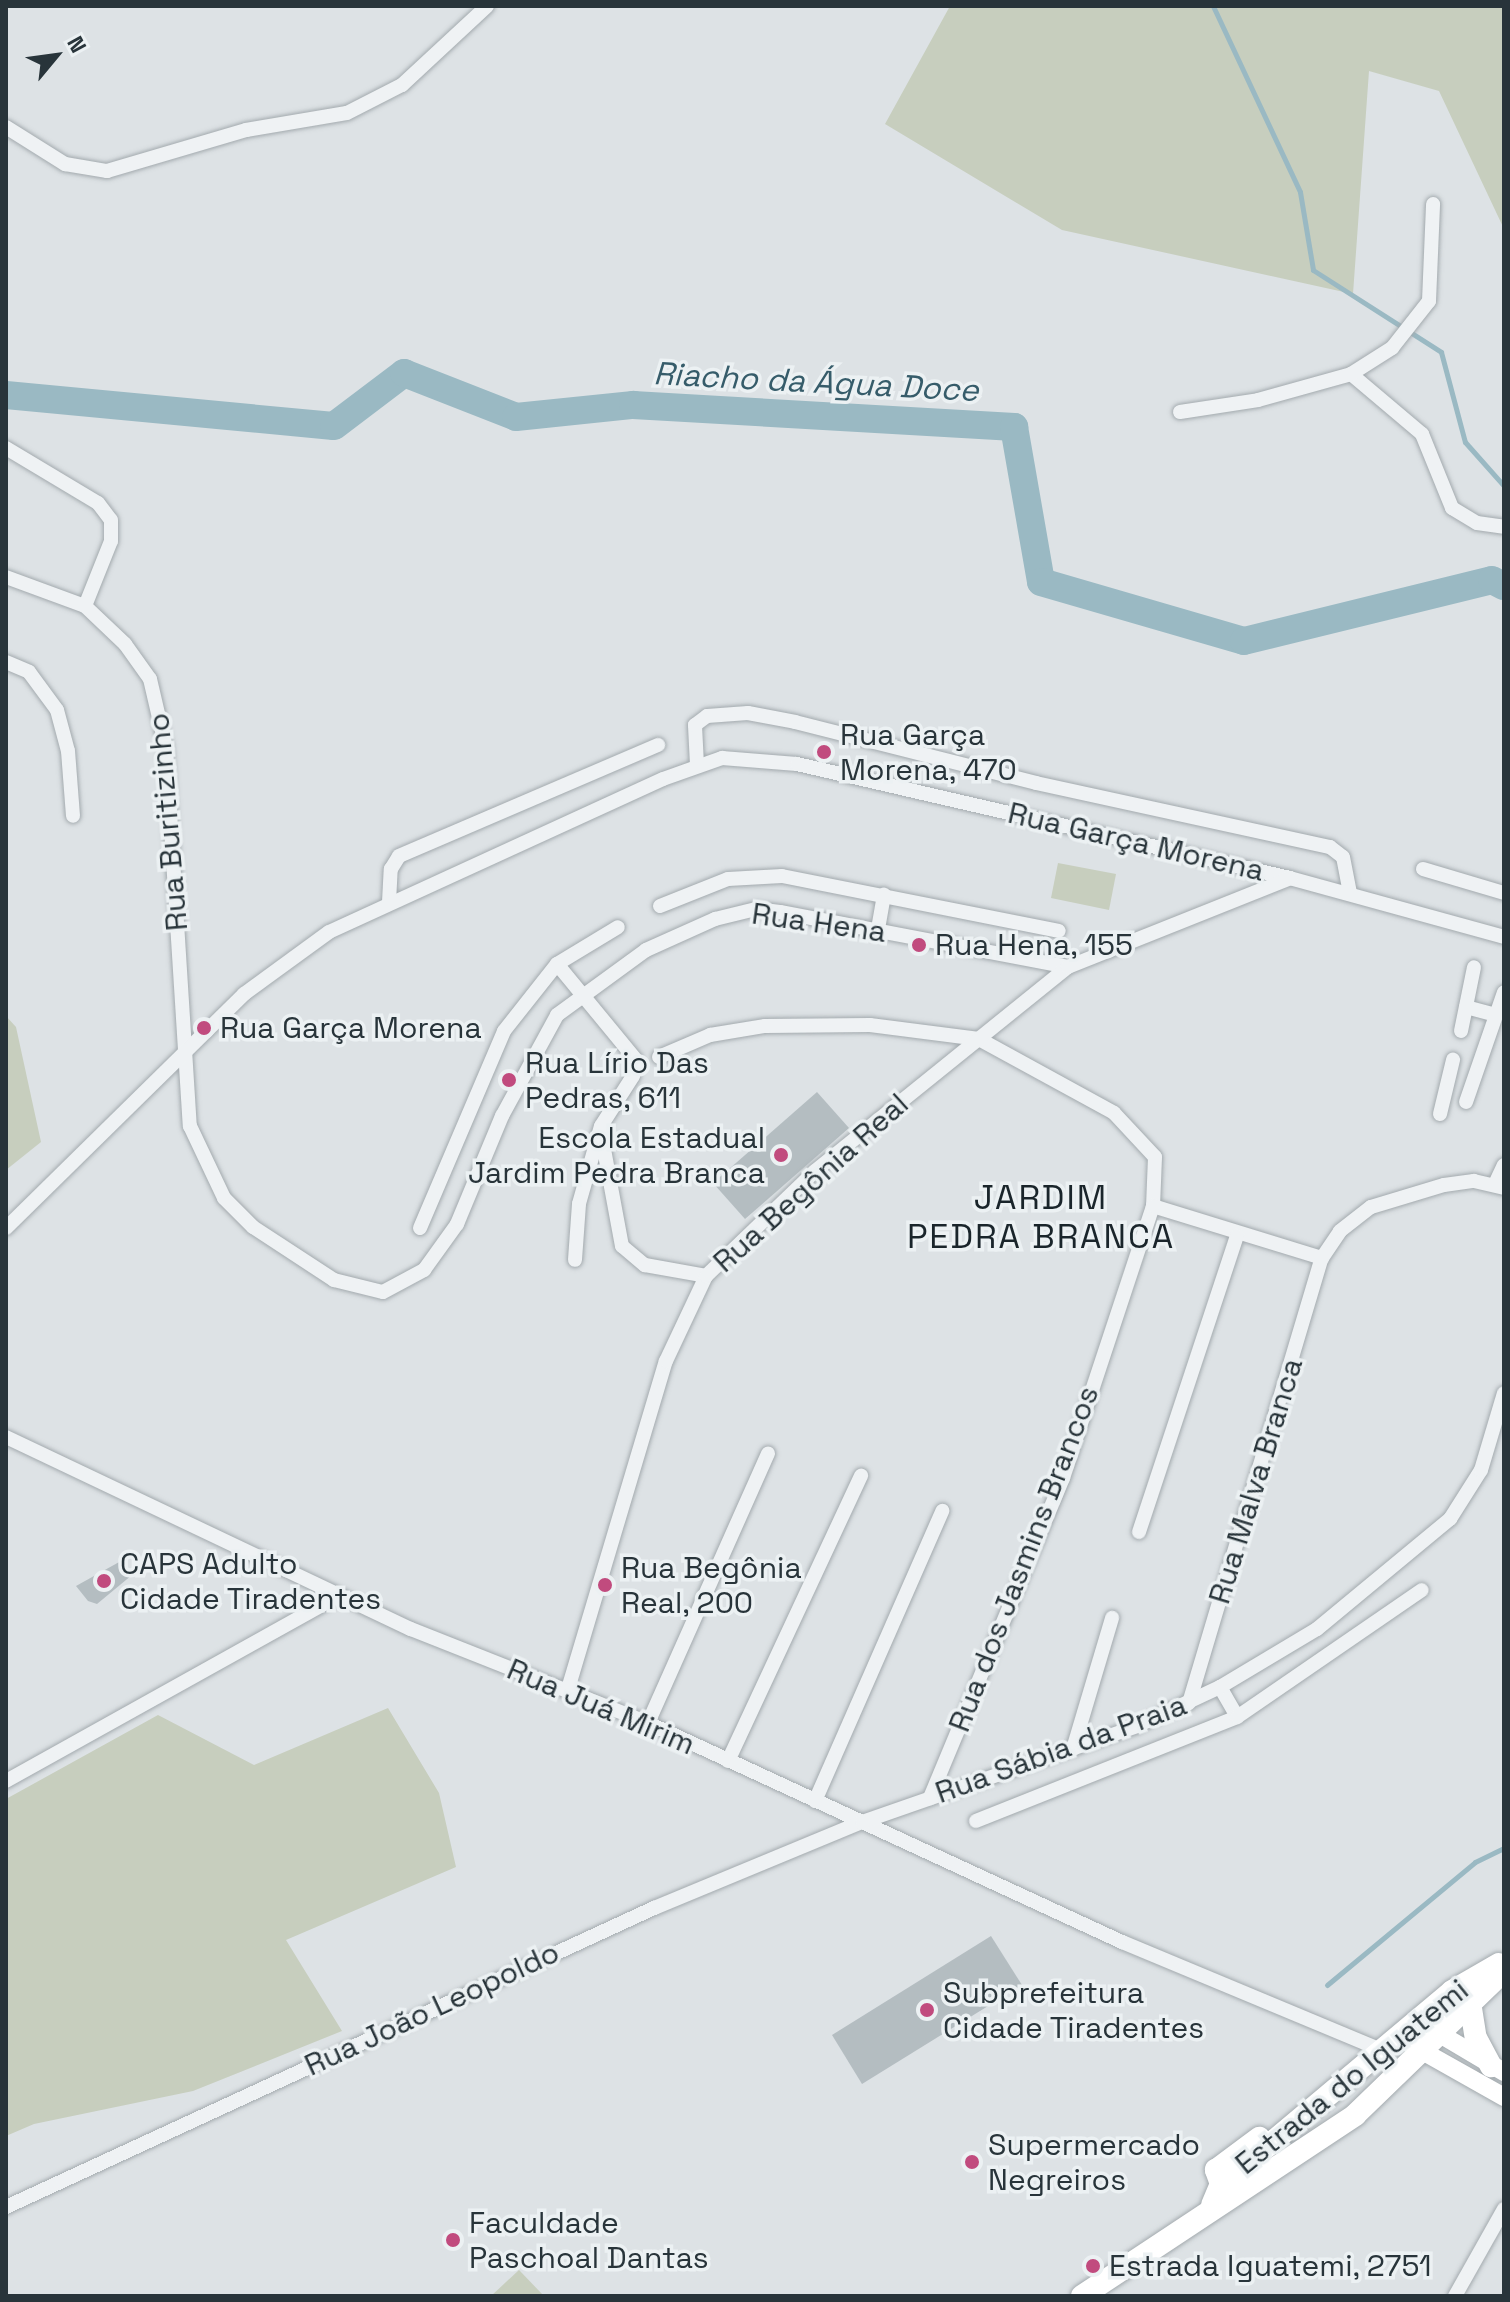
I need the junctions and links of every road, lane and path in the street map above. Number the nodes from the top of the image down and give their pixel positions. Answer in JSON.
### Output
{"nodes":[{"id":1,"x":487,"y":6,"type":"edge"},
{"id":2,"x":6,"y":127,"type":"edge"},
{"id":3,"x":1433,"y":204,"type":"dead end"},
{"id":4,"x":1351,"y":374,"type":"junction"},
{"id":5,"x":1180,"y":412,"type":"dead end"},
{"id":6,"x":6,"y":448,"type":"edge"},
{"id":7,"x":1504,"y":527,"type":"edge"},
{"id":8,"x":6,"y":577,"type":"edge"},
{"id":9,"x":85,"y":606,"type":"junction"},
{"id":10,"x":6,"y":662,"type":"edge"},
{"id":11,"x":658,"y":745,"type":"dead end"},
{"id":12,"x":697,"y":765,"type":"junction"},
{"id":13,"x":73,"y":816,"type":"dead end"},
{"id":14,"x":1423,"y":869,"type":"dead end"},
{"id":15,"x":1290,"y":878,"type":"junction"},
{"id":16,"x":1350,"y":893,"type":"junction"},
{"id":17,"x":1504,"y":893,"type":"edge"},
{"id":18,"x":884,"y":895,"type":"junction"},
{"id":19,"x":389,"y":902,"type":"junction"},
{"id":20,"x":660,"y":906,"type":"dead end"},
{"id":21,"x":618,"y":927,"type":"dead end"},
{"id":22,"x":878,"y":929,"type":"junction"},
{"id":23,"x":1059,"y":931,"type":"dead end"},
{"id":24,"x":1504,"y":937,"type":"edge"},
{"id":25,"x":557,"y":964,"type":"junction"},
{"id":26,"x":1068,"y":967,"type":"junction"},
{"id":27,"x":1474,"y":967,"type":"dead end"},
{"id":28,"x":581,"y":992,"type":"junction"},
{"id":29,"x":1504,"y":992,"type":"edge"},
{"id":30,"x":1466,"y":1007,"type":"junction"},
{"id":31,"x":1496,"y":1015,"type":"junction"},
{"id":32,"x":1461,"y":1031,"type":"dead end"},
{"id":33,"x":979,"y":1039,"type":"junction"},
{"id":34,"x":182,"y":1052,"type":"junction"},
{"id":35,"x":659,"y":1057,"type":"dead end"},
{"id":36,"x":1453,"y":1060,"type":"dead end"},
{"id":37,"x":1449,"y":1075,"type":"junction"},
{"id":38,"x":1473,"y":1081,"type":"junction"},
{"id":39,"x":1466,"y":1102,"type":"dead end"},
{"id":40,"x":1440,"y":1114,"type":"dead end"},
{"id":41,"x":601,"y":1126,"type":"junction"},
{"id":42,"x":1504,"y":1165,"type":"edge"},
{"id":43,"x":1500,"y":1186,"type":"edge"},
{"id":44,"x":1153,"y":1206,"type":"junction"},
{"id":45,"x":6,"y":1228,"type":"edge"},
{"id":46,"x":420,"y":1228,"type":"dead end"},
{"id":47,"x":1237,"y":1236,"type":"junction"},
{"id":48,"x":1322,"y":1258,"type":"junction"},
{"id":49,"x":575,"y":1260,"type":"dead end"},
{"id":50,"x":706,"y":1276,"type":"junction"},
{"id":51,"x":1504,"y":1393,"type":"edge"},
{"id":52,"x":6,"y":1437,"type":"edge"},
{"id":53,"x":768,"y":1453,"type":"dead end"},
{"id":54,"x":861,"y":1476,"type":"dead end"},
{"id":55,"x":942,"y":1511,"type":"dead end"},
{"id":56,"x":1139,"y":1532,"type":"dead end"},
{"id":57,"x":1422,"y":1590,"type":"dead end"},
{"id":58,"x":339,"y":1596,"type":"junction"},
{"id":59,"x":1112,"y":1618,"type":"dead end"},
{"id":60,"x":1220,"y":1687,"type":"junction"},
{"id":61,"x":568,"y":1689,"type":"junction"},
{"id":62,"x":1189,"y":1703,"type":"junction"},
{"id":63,"x":1237,"y":1717,"type":"junction"},
{"id":64,"x":648,"y":1723,"type":"junction"},
{"id":65,"x":1073,"y":1749,"type":"junction"},
{"id":66,"x":728,"y":1761,"type":"junction"},
{"id":67,"x":6,"y":1781,"type":"edge"},
{"id":68,"x":930,"y":1798,"type":"junction"},
{"id":69,"x":815,"y":1801,"type":"junction"},
{"id":70,"x":976,"y":1821,"type":"dead end"},
{"id":71,"x":862,"y":1822,"type":"junction"},
{"id":72,"x":1504,"y":1961,"type":"edge"},
{"id":73,"x":1504,"y":1971,"type":"edge"},
{"id":74,"x":1470,"y":2002,"type":"junction"},
{"id":75,"x":1418,"y":2021,"type":"junction"},
{"id":76,"x":1439,"y":2035,"type":"junction"},
{"id":77,"x":1394,"y":2046,"type":"junction"},
{"id":78,"x":1423,"y":2054,"type":"junction"},
{"id":79,"x":1497,"y":2069,"type":"edge"},
{"id":80,"x":1504,"y":2097,"type":"edge"},
{"id":81,"x":1373,"y":2099,"type":"junction"},
{"id":82,"x":1221,"y":2198,"type":"junction"},
{"id":83,"x":6,"y":2207,"type":"edge"},
{"id":84,"x":1504,"y":2209,"type":"edge"},
{"id":85,"x":1082,"y":2296,"type":"edge"},
{"id":86,"x":1455,"y":2296,"type":"edge"}],
"edges":[{"from":1,"to":2,"type":"street"},
{"from":3,"to":4,"type":"street"},
{"from":4,"to":5,"type":"street"},
{"from":4,"to":7,"type":"street"},
{"from":6,"to":9,"type":"street"},
{"from":8,"to":9,"type":"street","name":"Rua Buritizinho"},
{"from":9,"to":34,"type":"street","name":"Rua Buritizinho"},
{"from":10,"to":13,"type":"street"},
{"from":11,"to":19,"type":"street"},
{"from":12,"to":15,"type":"street","name":"Rua Garça Morena"},
{"from":12,"to":16,"type":"street"},
{"from":12,"to":19,"type":"street","name":"Rua Garça Morena"},
{"from":14,"to":17,"type":"street"},
{"from":15,"to":16,"type":"street","name":"Rua Garça Morena"},
{"from":15,"to":26,"type":"street","name":"Rua Begônia Real"},
{"from":16,"to":24,"type":"street","name":"Rua Garça Morena"},
{"from":18,"to":20,"type":"street"},
{"from":18,"to":22,"type":"street"},
{"from":18,"to":23,"type":"street"},
{"from":19,"to":34,"type":"street","name":"Rua Garça Morena"},
{"from":21,"to":25,"type":"street"},
{"from":22,"to":26,"type":"street","name":"Rua Hena"},
{"from":22,"to":28,"type":"street","name":"Rua Hena"},
{"from":25,"to":28,"type":"street"},
{"from":25,"to":46,"type":"street"},
{"from":26,"to":33,"type":"street","name":"Rua Begônia Real"},
{"from":27,"to":30,"type":"street"},
{"from":28,"to":34,"type":"street","name":"Rua Hena"},
{"from":28,"to":41,"type":"street"},
{"from":29,"to":31,"type":"street"},
{"from":30,"to":31,"type":"street"},
{"from":30,"to":32,"type":"street"},
{"from":31,"to":38,"type":"street"},
{"from":33,"to":35,"type":"street"},
{"from":33,"to":44,"type":"street","name":"Rua dos Jasmins Brancos"},
{"from":33,"to":50,"type":"street","name":"Rua Begônia Real"},
{"from":34,"to":45,"type":"street","name":"Rua Garça Morena"},
{"from":36,"to":37,"type":"street"},
{"from":37,"to":38,"type":"street"},
{"from":37,"to":40,"type":"street"},
{"from":38,"to":39,"type":"street"},
{"from":41,"to":49,"type":"street"},
{"from":41,"to":50,"type":"street"},
{"from":42,"to":43,"type":"street"},
{"from":43,"to":48,"type":"street"},
{"from":44,"to":47,"type":"street"},
{"from":44,"to":68,"type":"street","name":"Rua dos Jasmins Brancos"},
{"from":47,"to":48,"type":"street"},
{"from":47,"to":56,"type":"street"},
{"from":48,"to":62,"type":"street","name":"Rua Malva Branca"},
{"from":50,"to":61,"type":"street","name":"Rua Begônia Real"},
{"from":51,"to":60,"type":"street","name":"Rua Sábia da Praia"},
{"from":52,"to":58,"type":"street","name":"Rua Juá Mirim"},
{"from":53,"to":64,"type":"street"},
{"from":54,"to":66,"type":"street"},
{"from":55,"to":69,"type":"street"},
{"from":57,"to":63,"type":"street"},
{"from":58,"to":61,"type":"street","name":"Rua Juá Mirim"},
{"from":58,"to":67,"type":"street"},
{"from":59,"to":65,"type":"street"},
{"from":60,"to":62,"type":"street","name":"Rua Sábia da Praia"},
{"from":60,"to":63,"type":"street"},
{"from":61,"to":64,"type":"street","name":"Rua Juá Mirim"},
{"from":62,"to":65,"type":"street","name":"Rua Sábia da Praia"},
{"from":63,"to":70,"type":"street"},
{"from":64,"to":66,"type":"street","name":"Rua Juá Mirim"},
{"from":65,"to":68,"type":"street","name":"Rua Sábia da Praia"},
{"from":66,"to":69,"type":"street","name":"Rua Juá Mirim"},
{"from":68,"to":71,"type":"street","name":"Rua Sábia da Praia"},
{"from":69,"to":71,"type":"street","name":"Rua Juá Mirim"},
{"from":71,"to":77,"type":"street","name":"Rua Juá Mirim"},
{"from":71,"to":83,"type":"street","name":"Rua João Leopoldo"},
{"from":72,"to":75,"type":"main road","name":"Estrada do Iguatemi"},
{"from":73,"to":74,"type":"main road","name":"Estrada do Iguatemi"},
{"from":74,"to":76,"type":"main road","name":"Estrada do Iguatemi"},
{"from":74,"to":79,"type":"main road"},
{"from":75,"to":76,"type":"main road"},
{"from":75,"to":77,"type":"main road","name":"Estrada do Iguatemi"},
{"from":76,"to":78,"type":"main road","name":"Estrada do Iguatemi"},
{"from":76,"to":79,"type":"main road"},
{"from":77,"to":78,"type":"main road"},
{"from":77,"to":81,"type":"main road"},
{"from":77,"to":82,"type":"main road","name":"Estrada do Iguatemi"},
{"from":78,"to":80,"type":"main road"},
{"from":78,"to":81,"type":"main road","name":"Estrada do Iguatemi"},
{"from":81,"to":82,"type":"main road","name":"Estrada do Iguatemi"},
{"from":82,"to":85,"type":"main road","name":"Estrada do Iguatemi"},
{"from":84,"to":86,"type":"street"}]}
